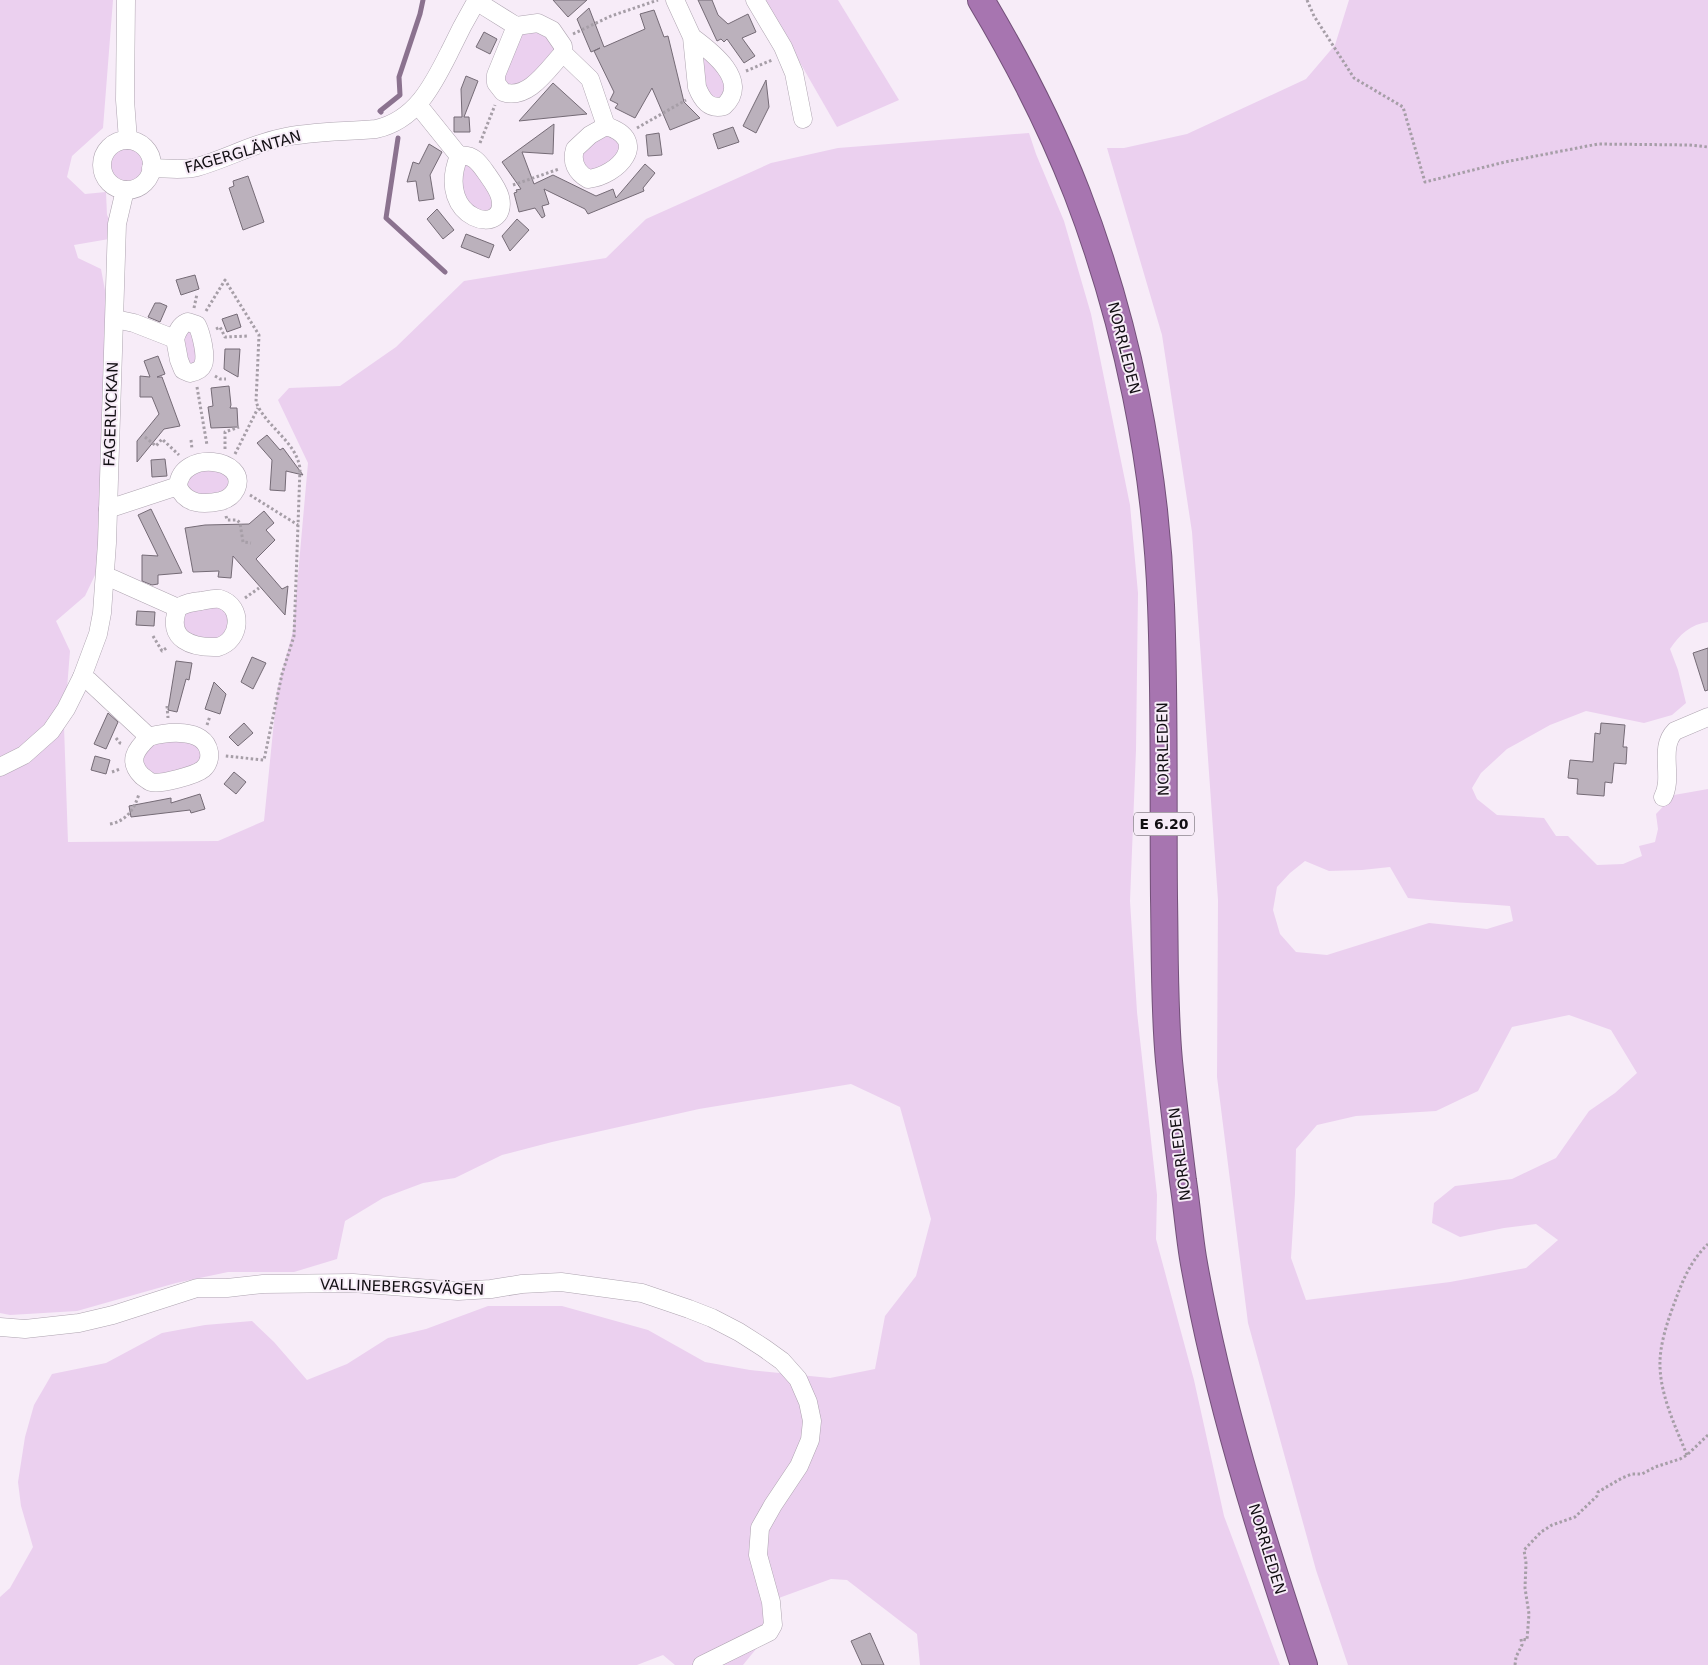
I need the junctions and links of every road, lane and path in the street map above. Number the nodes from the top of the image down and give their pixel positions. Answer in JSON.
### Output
{"nodes":[{"id":1,"x":126,"y":0,"type":"edge"},
{"id":2,"x":476,"y":0,"type":"edge"},
{"id":3,"x":658,"y":0,"type":"edge"},
{"id":4,"x":675,"y":0,"type":"edge"},
{"id":5,"x":755,"y":0,"type":"edge"},
{"id":6,"x":981,"y":0,"type":"edge"},
{"id":7,"x":1307,"y":0,"type":"edge"},
{"id":8,"x":516,"y":26,"type":"junction"},
{"id":9,"x":692,"y":37,"type":"junction"},
{"id":10,"x":561,"y":47,"type":"junction"},
{"id":11,"x":786,"y":54,"type":"junction"},
{"id":12,"x":731,"y":77,"type":"junction"},
{"id":13,"x":500,"y":90,"type":"junction"},
{"id":14,"x":699,"y":93,"type":"junction"},
{"id":15,"x":418,"y":105,"type":"junction"},
{"id":16,"x":804,"y":119,"type":"dead end"},
{"id":17,"x":606,"y":126,"type":"junction"},
{"id":18,"x":624,"y":136,"type":"junction"},
{"id":19,"x":128,"y":140,"type":"junction"},
{"id":20,"x":1708,"y":147,"type":"edge"},
{"id":21,"x":467,"y":157,"type":"junction"},
{"id":22,"x":574,"y":163,"type":"junction"},
{"id":23,"x":151,"y":168,"type":"junction"},
{"id":24,"x":126,"y":190,"type":"junction"},
{"id":25,"x":497,"y":190,"type":"junction"},
{"id":26,"x":115,"y":319,"type":"junction"},
{"id":27,"x":199,"y":330,"type":"junction"},
{"id":28,"x":249,"y":336,"type":"dead end"},
{"id":29,"x":176,"y":339,"type":"junction"},
{"id":30,"x":194,"y":372,"type":"junction"},
{"id":31,"x":258,"y":407,"type":"junction"},
{"id":32,"x":239,"y":428,"type":"dead end"},
{"id":33,"x":145,"y":437,"type":"dead end"},
{"id":34,"x":221,"y":465,"type":"junction"},
{"id":35,"x":190,"y":466,"type":"junction"},
{"id":36,"x":178,"y":486,"type":"junction"},
{"id":37,"x":231,"y":493,"type":"junction"},
{"id":38,"x":108,"y":509,"type":"junction"},
{"id":39,"x":299,"y":525,"type":"junction"},
{"id":40,"x":251,"y":543,"type":"dead end"},
{"id":41,"x":106,"y":578,"type":"junction"},
{"id":42,"x":178,"y":608,"type":"dead end"},
{"id":43,"x":82,"y":677,"type":"junction"},
{"id":44,"x":1708,"y":717,"type":"edge"},
{"id":45,"x":149,"y":737,"type":"junction"},
{"id":46,"x":210,"y":754,"type":"junction"},
{"id":47,"x":0,"y":767,"type":"edge"},
{"id":48,"x":143,"y":777,"type":"junction"},
{"id":49,"x":1663,"y":797,"type":"dead end"},
{"id":50,"x":110,"y":824,"type":"dead end"},
{"id":51,"x":1708,"y":1244,"type":"edge"},
{"id":52,"x":0,"y":1328,"type":"edge"},
{"id":53,"x":1708,"y":1435,"type":"edge"},
{"id":54,"x":1687,"y":1455,"type":"junction"},
{"id":55,"x":702,"y":1665,"type":"edge"},
{"id":56,"x":1304,"y":1665,"type":"edge"},
{"id":57,"x":1515,"y":1665,"type":"edge"}],
"edges":[{"from":1,"to":19,"type":"street"},
{"from":2,"to":8,"type":"street","name":"FAGERGLÄNTAN"},
{"from":2,"to":15,"type":"street","name":"FAGERGLÄNTAN"},
{"from":3,"to":10,"type":"path"},
{"from":4,"to":9,"type":"street"},
{"from":5,"to":11,"type":"street"},
{"from":6,"to":56,"type":"highway","name":"NORRLEDEN","number":"E 6.20"},
{"from":7,"to":20,"type":"path"},
{"from":8,"to":10,"type":"street"},
{"from":8,"to":13,"type":"street"},
{"from":9,"to":12,"type":"street"},
{"from":9,"to":14,"type":"street"},
{"from":10,"to":13,"type":"street"},
{"from":10,"to":17,"type":"street"},
{"from":11,"to":12,"type":"path"},
{"from":11,"to":16,"type":"street"},
{"from":12,"to":14,"type":"street"},
{"from":13,"to":21,"type":"path"},
{"from":14,"to":18,"type":"path"},
{"from":15,"to":21,"type":"street"},
{"from":15,"to":23,"type":"street","name":"FAGERGLÄNTAN"},
{"from":17,"to":18,"type":"street"},
{"from":17,"to":22,"type":"street"},
{"from":18,"to":22,"type":"street"},
{"from":19,"to":23,"type":"street"},
{"from":19,"to":24,"type":"street"},
{"from":21,"to":25,"type":"street"},
{"from":21,"to":25,"type":"street"},
{"from":22,"to":25,"type":"path"},
{"from":23,"to":24,"type":"street"},
{"from":24,"to":26,"type":"street","name":"FAGERLYCKAN"},
{"from":26,"to":29,"type":"street"},
{"from":26,"to":38,"type":"street","name":"FAGERLYCKAN"},
{"from":27,"to":28,"type":"path"},
{"from":27,"to":29,"type":"street"},
{"from":27,"to":30,"type":"street"},
{"from":27,"to":31,"type":"path"},
{"from":29,"to":30,"type":"street"},
{"from":30,"to":34,"type":"path"},
{"from":31,"to":34,"type":"path"},
{"from":31,"to":39,"type":"path"},
{"from":32,"to":34,"type":"path"},
{"from":33,"to":35,"type":"path"},
{"from":34,"to":35,"type":"street"},
{"from":34,"to":37,"type":"street"},
{"from":35,"to":36,"type":"street"},
{"from":36,"to":37,"type":"street"},
{"from":36,"to":38,"type":"street"},
{"from":37,"to":39,"type":"path"},
{"from":37,"to":40,"type":"path"},
{"from":38,"to":41,"type":"street","name":"FAGERLYCKAN"},
{"from":39,"to":46,"type":"path"},
{"from":41,"to":42,"type":"street"},
{"from":41,"to":43,"type":"street","name":"FAGERLYCKAN"},
{"from":43,"to":45,"type":"street"},
{"from":43,"to":47,"type":"street","name":"FAGERLYCKAN"},
{"from":44,"to":49,"type":"street"},
{"from":45,"to":46,"type":"street"},
{"from":45,"to":48,"type":"street"},
{"from":46,"to":48,"type":"street"},
{"from":48,"to":50,"type":"path"},
{"from":51,"to":54,"type":"path"},
{"from":52,"to":55,"type":"street","name":"VALLINEBERGSVÄGEN"},
{"from":53,"to":54,"type":"path"},
{"from":54,"to":57,"type":"path"}]}
